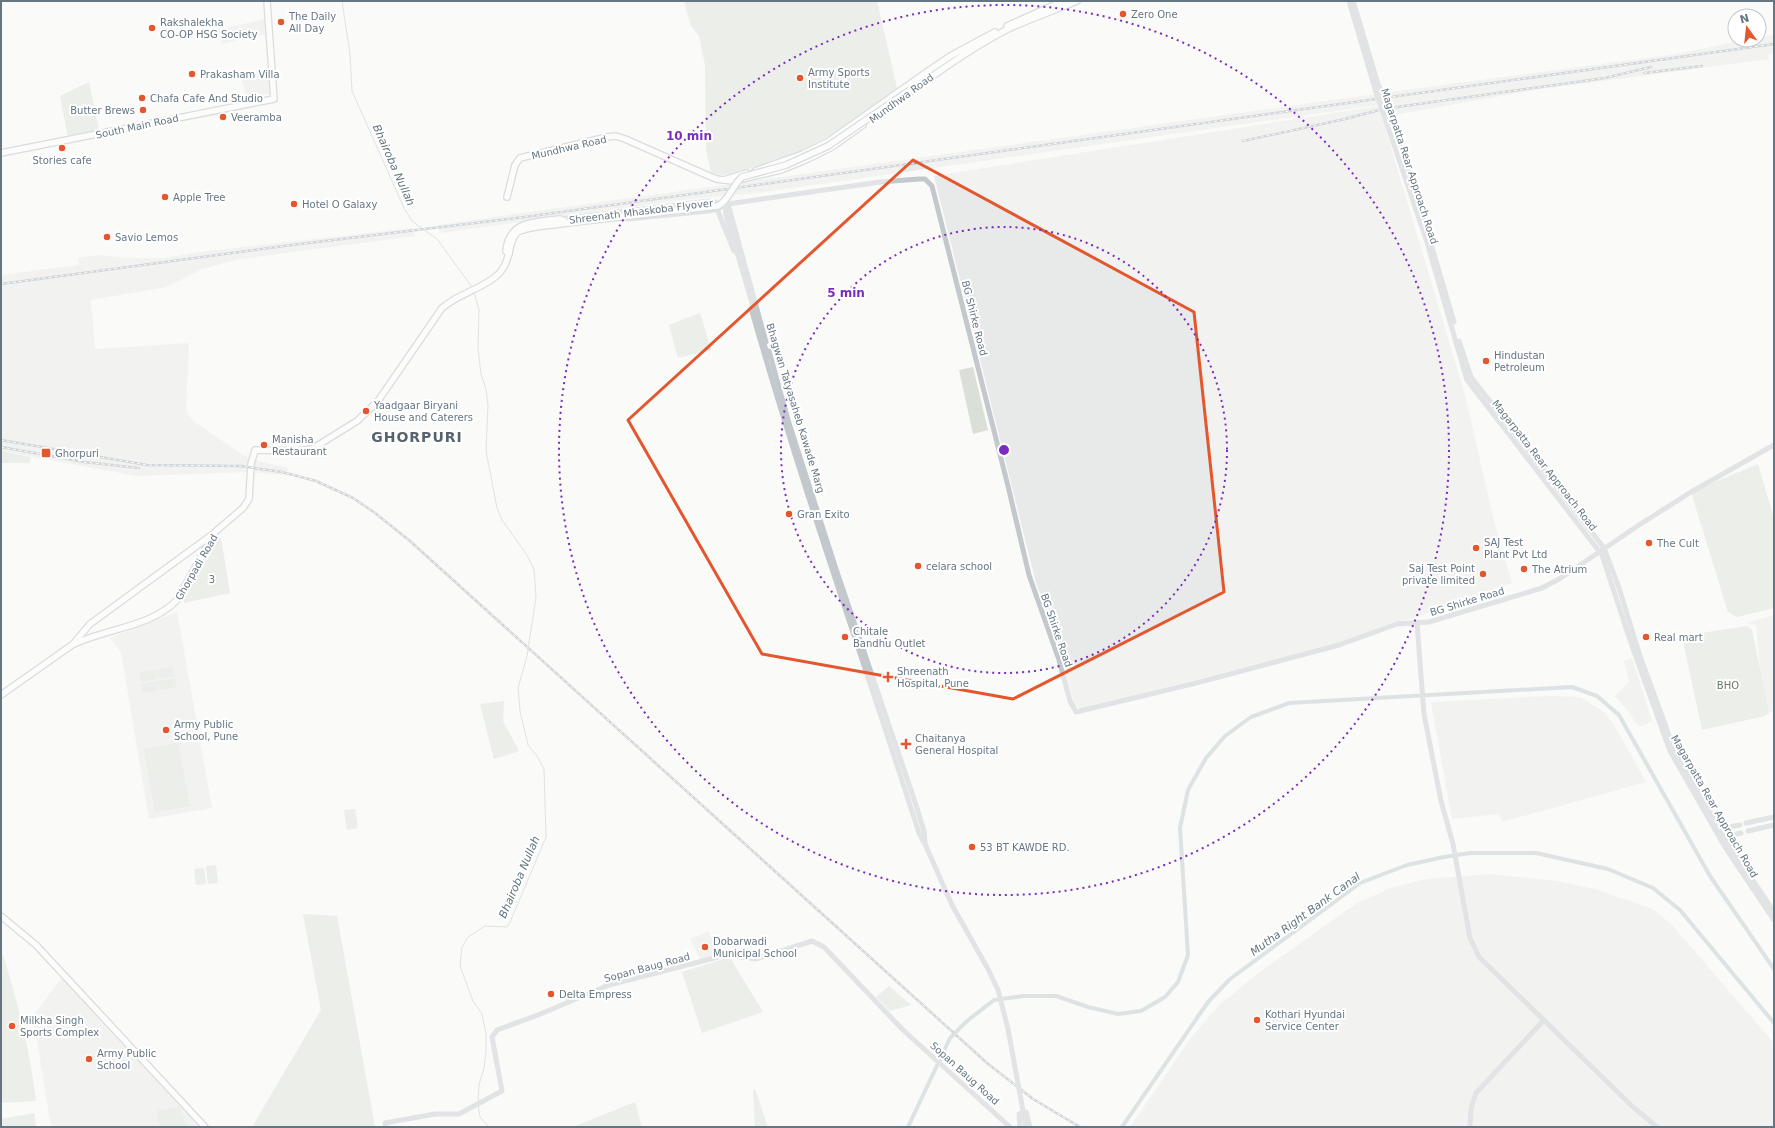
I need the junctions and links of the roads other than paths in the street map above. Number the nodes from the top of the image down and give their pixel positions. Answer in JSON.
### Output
{"nodes":[{"id":1,"x":267,"y":1,"type":"edge"},
{"id":2,"x":1063,"y":1,"type":"edge"},
{"id":3,"x":1077,"y":1,"type":"edge"},
{"id":4,"x":1348,"y":1,"type":"edge"},
{"id":5,"x":1353,"y":1,"type":"edge"},
{"id":6,"x":922,"y":75,"type":"junction"},
{"id":7,"x":930,"y":78,"type":"junction"},
{"id":8,"x":909,"y":89,"type":"junction"},
{"id":9,"x":1,"y":153,"type":"edge"},
{"id":10,"x":722,"y":180,"type":"junction"},
{"id":11,"x":507,"y":197,"type":"dead end"},
{"id":12,"x":725,"y":204,"type":"junction"},
{"id":13,"x":717,"y":209,"type":"junction"},
{"id":14,"x":563,"y":222,"type":"junction"},
{"id":15,"x":1427,"y":238,"type":"junction"},
{"id":16,"x":773,"y":368,"type":"junction"},
{"id":17,"x":1774,"y":445,"type":"edge"},
{"id":18,"x":796,"y":451,"type":"junction"},
{"id":19,"x":215,"y":532,"type":"junction"},
{"id":20,"x":1602,"y":549,"type":"junction"},
{"id":21,"x":1417,"y":623,"type":"junction"},
{"id":22,"x":72,"y":645,"type":"junction"},
{"id":23,"x":1,"y":695,"type":"edge"},
{"id":24,"x":1774,"y":817,"type":"edge"},
{"id":25,"x":1746,"y":823,"type":"dead end"},
{"id":26,"x":1740,"y":825,"type":"dead end"},
{"id":27,"x":1774,"y":825,"type":"edge"},
{"id":28,"x":1718,"y":830,"type":"junction"},
{"id":29,"x":1748,"y":831,"type":"dead end"},
{"id":30,"x":1741,"y":833,"type":"dead end"},
{"id":31,"x":1722,"y":838,"type":"junction"},
{"id":32,"x":1774,"y":912,"type":"edge"},
{"id":33,"x":1,"y":916,"type":"edge"},
{"id":34,"x":1774,"y":920,"type":"edge"},
{"id":35,"x":1544,"y":1020,"type":"junction"},
{"id":36,"x":385,"y":1125,"type":"edge"},
{"id":37,"x":205,"y":1127,"type":"edge"},
{"id":38,"x":1010,"y":1127,"type":"edge"},
{"id":39,"x":1020,"y":1127,"type":"edge"},
{"id":40,"x":1026,"y":1127,"type":"edge"},
{"id":41,"x":1030,"y":1127,"type":"edge"},
{"id":42,"x":1470,"y":1127,"type":"edge"},
{"id":43,"x":1657,"y":1127,"type":"edge"}],
"edges":[{"from":1,"to":9,"type":"main road","name":"South Main Road"},
{"from":2,"to":6,"type":"main road","name":"Mundhwa Road"},
{"from":3,"to":7,"type":"main road","name":"Mundhwa Road"},
{"from":4,"to":15,"type":"street","name":"Magarpatta Rear Approach Road","bridge":true},
{"from":5,"to":15,"type":"street","name":"Magarpatta Rear Approach Road","bridge":true},
{"from":6,"to":8,"type":"main road","name":"Shreenath Mhaskoba Flyover"},
{"from":6,"to":10,"type":"main road","name":"Mundhwa Road"},
{"from":7,"to":8,"type":"main road","name":"Shreenath Mhaskoba Flyover"},
{"from":7,"to":10,"type":"main road","name":"Mundhwa Road"},
{"from":8,"to":12,"type":"main road","name":"Shreenath Mhaskoba Flyover","bridge":true},
{"from":8,"to":14,"type":"main road","name":"Shreenath Mhaskoba Flyover","bridge":true},
{"from":10,"to":11,"type":"main road","name":"Mundhwa Road"},
{"from":12,"to":13,"type":"street","name":"BG Shirke Road"},
{"from":12,"to":14,"type":"main road","name":"Shreenath Mhaskoba Flyover","bridge":true},
{"from":12,"to":16,"type":"street","name":"Bhagwan Tatyasaheb Kawade Marg"},
{"from":12,"to":16,"type":"street","name":"Shreenath Mhaskoba Flyover","bridge":true},
{"from":12,"to":21,"type":"street","name":"BG Shirke Road"},
{"from":13,"to":14,"type":"street","name":"BG Shirke Road"},
{"from":13,"to":18,"type":"street","name":"Bhagwan Tatyasaheb Kawade Marg"},
{"from":14,"to":19,"type":"main road","name":"Ghorpadi Road"},
{"from":15,"to":20,"type":"street","name":"Magarpatta Rear Approach Road"},
{"from":16,"to":18,"type":"street","name":"Bhagwan Tatyasaheb Kawade Marg"},
{"from":17,"to":20,"type":"street","name":"BG Shirke Road"},
{"from":18,"to":40,"type":"street","name":"Bhagwan Tatyasaheb Kawade Marg","bridge":true},
{"from":19,"to":22,"type":"main road"},
{"from":19,"to":22,"type":"main road","name":"Ghorpadi Road"},
{"from":20,"to":21,"type":"street","name":"BG Shirke Road"},
{"from":20,"to":28,"type":"street","name":"Magarpatta Rear Approach Road"},
{"from":21,"to":35,"type":"street"},
{"from":22,"to":23,"type":"main road","name":"Ghorpadi Road"},
{"from":24,"to":25,"type":"street"},
{"from":26,"to":28,"type":"street"},
{"from":27,"to":29,"type":"street"},
{"from":28,"to":31,"type":"street","name":"Magarpatta Rear Approach Road"},
{"from":30,"to":31,"type":"street"},
{"from":31,"to":32,"type":"street","name":"Magarpatta Rear Approach Road"},
{"from":31,"to":34,"type":"street","name":"Magarpatta Rear Approach Road"},
{"from":33,"to":37,"type":"main road"},
{"from":35,"to":42,"type":"street"},
{"from":35,"to":43,"type":"street"},
{"from":36,"to":38,"type":"street","name":"Sopan Baug Road"},
{"from":39,"to":41,"type":"street"}]}
